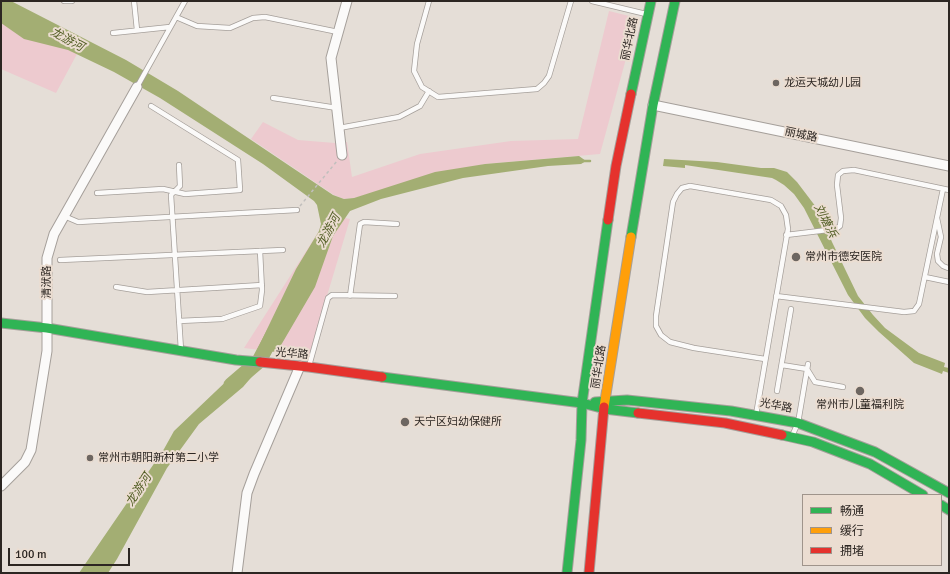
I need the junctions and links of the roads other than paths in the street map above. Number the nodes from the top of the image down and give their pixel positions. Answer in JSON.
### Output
{"nodes":[{"id":1,"x":64,"y":1,"type":"edge"},
{"id":2,"x":72,"y":1,"type":"edge"},
{"id":3,"x":134,"y":1,"type":"edge"},
{"id":4,"x":184,"y":1,"type":"edge"},
{"id":5,"x":347,"y":1,"type":"edge"},
{"id":6,"x":429,"y":1,"type":"edge"},
{"id":7,"x":571,"y":1,"type":"edge"},
{"id":8,"x":592,"y":1,"type":"edge"},
{"id":9,"x":651,"y":1,"type":"edge"},
{"id":10,"x":675,"y":1,"type":"edge"},
{"id":11,"x":648,"y":14,"type":"junction"},
{"id":12,"x":176,"y":17,"type":"junction"},
{"id":13,"x":170,"y":27,"type":"junction"},
{"id":14,"x":137,"y":30,"type":"junction"},
{"id":15,"x":338,"y":32,"type":"junction"},
{"id":16,"x":113,"y":33,"type":"dead end"},
{"id":17,"x":137,"y":87,"type":"joint"},
{"id":18,"x":429,"y":91,"type":"junction"},
{"id":19,"x":273,"y":98,"type":"dead end"},
{"id":20,"x":653,"y":105,"type":"junction"},
{"id":21,"x":151,"y":106,"type":"dead end"},
{"id":22,"x":337,"y":108,"type":"junction"},
{"id":23,"x":339,"y":128,"type":"junction"},
{"id":24,"x":342,"y":155,"type":"road end"},
{"id":25,"x":179,"y":165,"type":"dead end"},
{"id":26,"x":949,"y":166,"type":"edge"},
{"id":27,"x":943,"y":189,"type":"junction"},
{"id":28,"x":949,"y":190,"type":"edge"},
{"id":29,"x":175,"y":192,"type":"junction"},
{"id":30,"x":97,"y":193,"type":"dead end"},
{"id":31,"x":296,"y":210,"type":"dead end"},
{"id":32,"x":64,"y":216,"type":"junction"},
{"id":33,"x":173,"y":217,"type":"junction"},
{"id":34,"x":937,"y":217,"type":"junction"},
{"id":35,"x":397,"y":224,"type":"dead end"},
{"id":36,"x":786,"y":235,"type":"junction"},
{"id":37,"x":283,"y":250,"type":"dead end"},
{"id":38,"x":260,"y":251,"type":"junction"},
{"id":39,"x":175,"y":255,"type":"junction"},
{"id":40,"x":60,"y":260,"type":"dead end"},
{"id":41,"x":948,"y":268,"type":"edge"},
{"id":42,"x":925,"y":277,"type":"junction"},
{"id":43,"x":949,"y":282,"type":"edge"},
{"id":44,"x":262,"y":285,"type":"junction"},
{"id":45,"x":116,"y":287,"type":"dead end"},
{"id":46,"x":177,"y":290,"type":"junction"},
{"id":47,"x":350,"y":296,"type":"junction"},
{"id":48,"x":395,"y":296,"type":"dead end"},
{"id":49,"x":776,"y":296,"type":"junction"},
{"id":50,"x":791,"y":309,"type":"dead end"},
{"id":51,"x":179,"y":321,"type":"junction"},
{"id":52,"x":1,"y":323,"type":"edge"},
{"id":53,"x":47,"y":328,"type":"junction"},
{"id":54,"x":603,"y":343,"type":"junction"},
{"id":55,"x":181,"y":350,"type":"junction"},
{"id":56,"x":765,"y":359,"type":"junction"},
{"id":57,"x":808,"y":364,"type":"dead end"},
{"id":58,"x":782,"y":365,"type":"junction"},
{"id":59,"x":305,"y":367,"type":"junction"},
{"id":60,"x":807,"y":369,"type":"junction"},
{"id":61,"x":843,"y":387,"type":"dead end"},
{"id":62,"x":777,"y":391,"type":"dead end"},
{"id":63,"x":582,"y":403,"type":"junction"},
{"id":64,"x":606,"y":405,"type":"junction"},
{"id":65,"x":756,"y":415,"type":"junction"},
{"id":66,"x":798,"y":423,"type":"junction"},
{"id":67,"x":792,"y":437,"type":"junction"},
{"id":68,"x":1,"y":486,"type":"edge"},
{"id":69,"x":949,"y":493,"type":"edge"},
{"id":70,"x":921,"y":494,"type":"edge"},
{"id":71,"x":237,"y":573,"type":"edge"},
{"id":72,"x":567,"y":573,"type":"edge"},
{"id":73,"x":589,"y":573,"type":"edge"}],
"edges":[{"from":1,"to":2,"type":"lane"},
{"from":3,"to":14,"type":"lane"},
{"from":4,"to":12,"type":"lane"},
{"from":5,"to":15,"type":"street"},
{"from":6,"to":18,"type":"lane"},
{"from":7,"to":18,"type":"lane"},
{"from":8,"to":11,"type":"lane"},
{"from":9,"to":11,"type":"main road","name":"丽华北路"},
{"from":10,"to":20,"type":"main road"},
{"from":11,"to":54,"type":"main road","name":"丽华北路"},
{"from":12,"to":13,"type":"lane"},
{"from":12,"to":15,"type":"lane"},
{"from":13,"to":14,"type":"lane"},
{"from":13,"to":17,"type":"lane"},
{"from":14,"to":16,"type":"lane"},
{"from":15,"to":22,"type":"street"},
{"from":17,"to":32,"type":"street","name":"清洑路"},
{"from":18,"to":23,"type":"lane"},
{"from":19,"to":22,"type":"lane"},
{"from":20,"to":26,"type":"street","name":"丽城路"},
{"from":20,"to":54,"type":"main road","name":"丽华北路"},
{"from":21,"to":29,"type":"lane"},
{"from":22,"to":23,"type":"street"},
{"from":23,"to":24,"type":"street"},
{"from":25,"to":29,"type":"lane"},
{"from":27,"to":28,"type":"lane"},
{"from":27,"to":34,"type":"lane"},
{"from":27,"to":36,"type":"lane"},
{"from":29,"to":30,"type":"lane"},
{"from":29,"to":33,"type":"lane"},
{"from":31,"to":33,"type":"lane"},
{"from":32,"to":33,"type":"lane"},
{"from":32,"to":53,"type":"street","name":"清洑路"},
{"from":33,"to":39,"type":"lane"},
{"from":34,"to":41,"type":"lane"},
{"from":34,"to":42,"type":"lane"},
{"from":35,"to":47,"type":"lane"},
{"from":36,"to":49,"type":"lane"},
{"from":36,"to":56,"type":"lane"},
{"from":37,"to":38,"type":"lane"},
{"from":38,"to":39,"type":"lane"},
{"from":38,"to":44,"type":"lane"},
{"from":39,"to":40,"type":"lane"},
{"from":39,"to":46,"type":"lane"},
{"from":42,"to":43,"type":"lane"},
{"from":42,"to":49,"type":"lane"},
{"from":44,"to":46,"type":"lane"},
{"from":44,"to":51,"type":"lane"},
{"from":45,"to":46,"type":"lane"},
{"from":46,"to":51,"type":"lane"},
{"from":47,"to":48,"type":"lane"},
{"from":47,"to":59,"type":"lane"},
{"from":49,"to":56,"type":"lane"},
{"from":50,"to":58,"type":"lane"},
{"from":51,"to":55,"type":"lane"},
{"from":52,"to":53,"type":"main road","name":"光华路"},
{"from":53,"to":55,"type":"main road","name":"光华路"},
{"from":53,"to":68,"type":"street","name":"清洑路"},
{"from":54,"to":63,"type":"main road","name":"丽华北路"},
{"from":54,"to":64,"type":"main road","name":"丽华北路"},
{"from":55,"to":59,"type":"main road","name":"光华路"},
{"from":56,"to":65,"type":"lane"},
{"from":57,"to":60,"type":"lane"},
{"from":58,"to":60,"type":"lane"},
{"from":58,"to":62,"type":"lane"},
{"from":59,"to":63,"type":"main road","name":"光华路"},
{"from":59,"to":71,"type":"street"},
{"from":60,"to":61,"type":"lane"},
{"from":60,"to":66,"type":"lane"},
{"from":63,"to":64,"type":"main road","name":"光华路"},
{"from":63,"to":72,"type":"main road","name":"丽华北路"},
{"from":64,"to":65,"type":"main road","name":"光华路"},
{"from":64,"to":67,"type":"main road","name":"光华路"},
{"from":64,"to":73,"type":"main road","name":"丽华北路"},
{"from":65,"to":66,"type":"main road","name":"光华路"},
{"from":66,"to":67,"type":"lane"},
{"from":66,"to":69,"type":"main road","name":"光华路"},
{"from":67,"to":70,"type":"main road","name":"光华路"}]}
